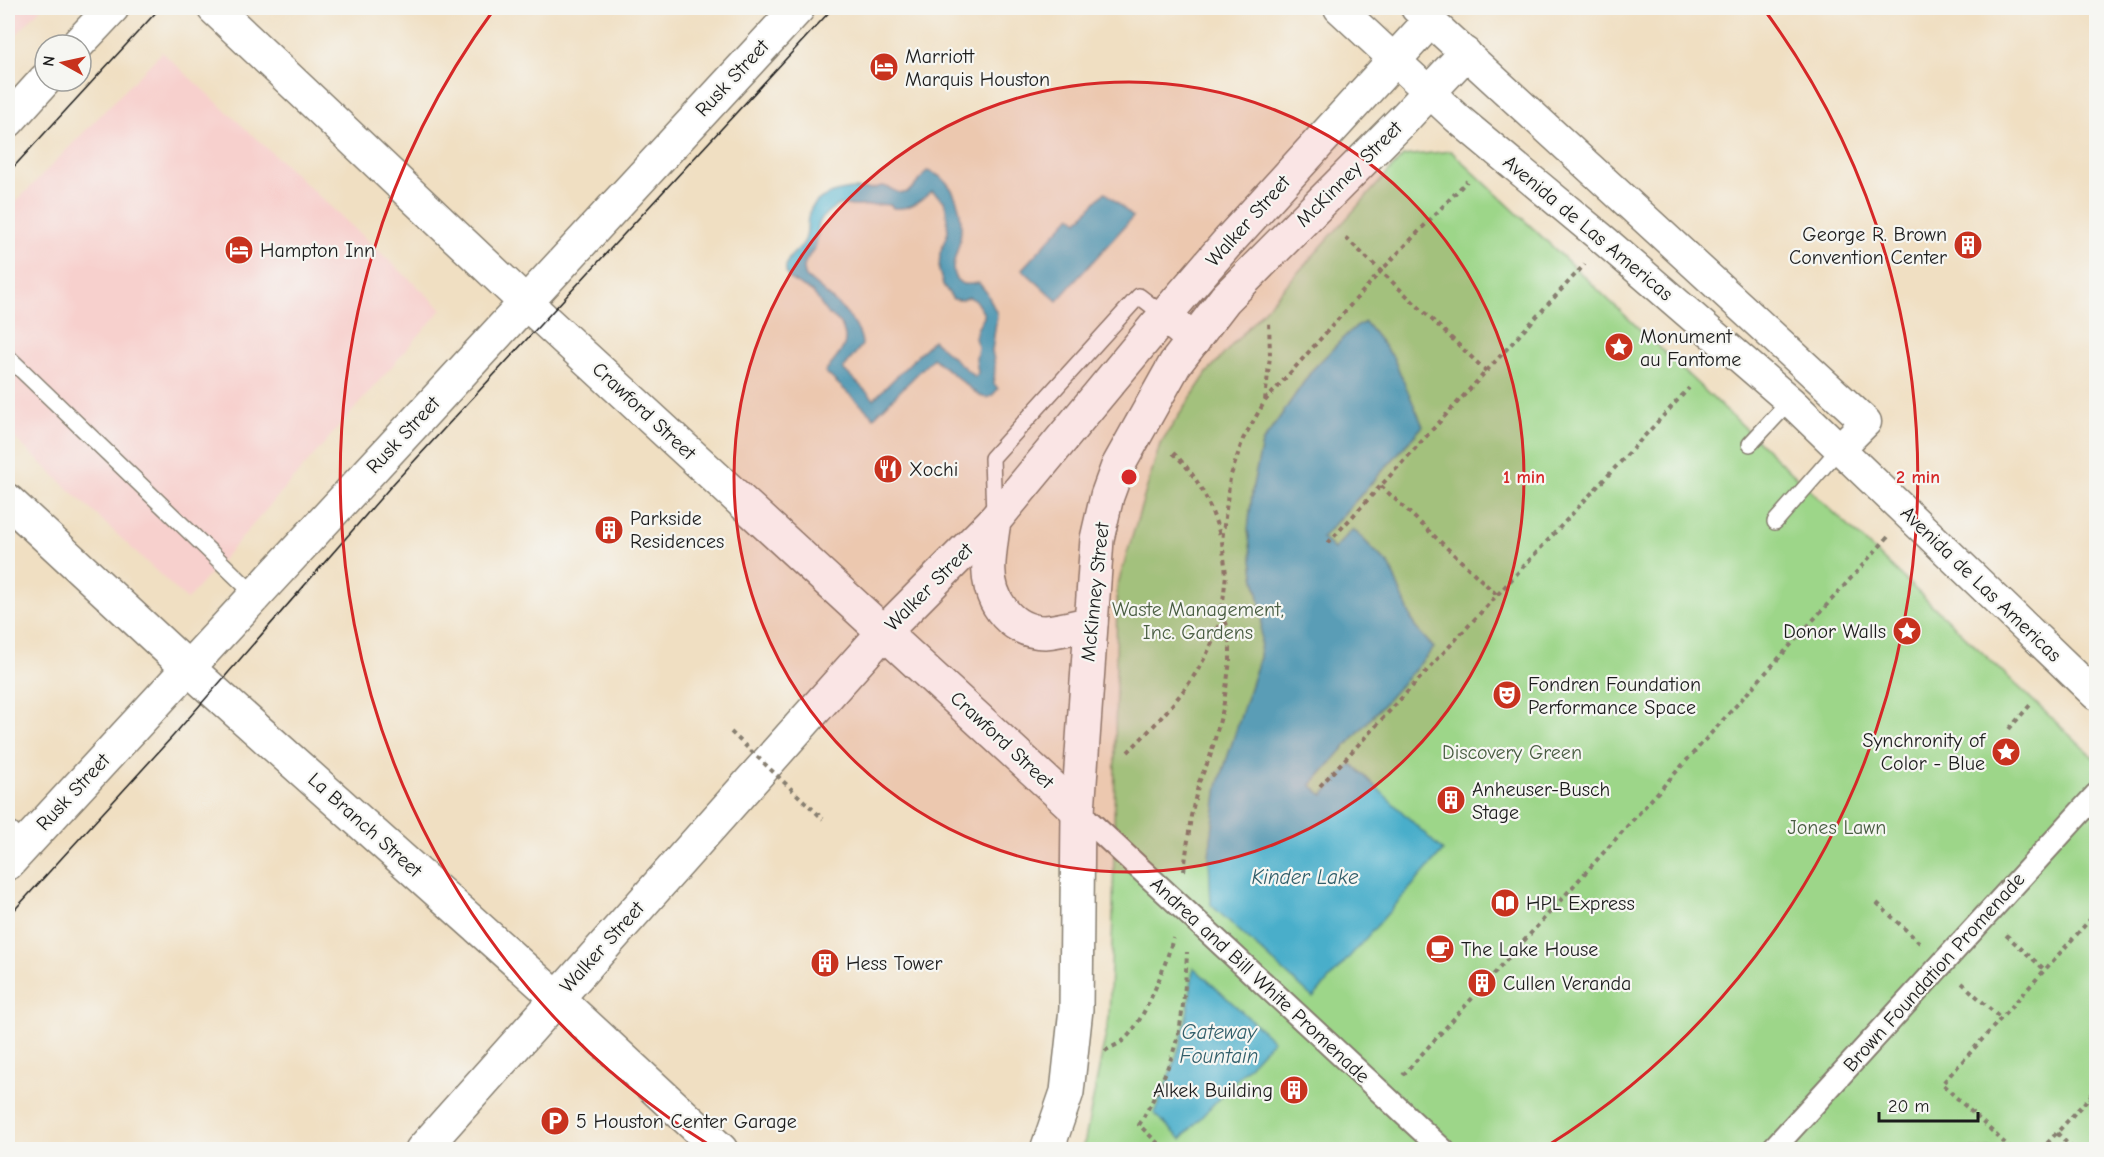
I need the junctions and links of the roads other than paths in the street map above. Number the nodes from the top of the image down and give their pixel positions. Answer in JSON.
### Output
{"nodes":[{"id":1,"x":112,"y":8,"type":"edge"},
{"id":2,"x":214,"y":8,"type":"edge"},
{"id":3,"x":798,"y":8,"type":"edge"},
{"id":4,"x":1339,"y":8,"type":"edge"},
{"id":5,"x":1423,"y":14,"type":"edge"},
{"id":6,"x":88,"y":33,"type":"edge"},
{"id":7,"x":1465,"y":54,"type":"junction"},
{"id":8,"x":1395,"y":60,"type":"junction"},
{"id":9,"x":1429,"y":92,"type":"junction"},
{"id":10,"x":33,"y":93,"type":"edge"},
{"id":11,"x":8,"y":121,"type":"edge"},
{"id":12,"x":525,"y":302,"type":"junction"},
{"id":13,"x":1165,"y":316,"type":"junction"},
{"id":14,"x":1194,"y":340,"type":"junction"},
{"id":15,"x":8,"y":357,"type":"edge"},
{"id":16,"x":1790,"y":401,"type":"junction"},
{"id":17,"x":1750,"y":444,"type":"dead end"},
{"id":18,"x":1840,"y":448,"type":"junction"},
{"id":19,"x":8,"y":501,"type":"edge"},
{"id":20,"x":994,"y":521,"type":"junction"},
{"id":21,"x":1775,"y":522,"type":"dead end"},
{"id":22,"x":255,"y":595,"type":"junction"},
{"id":23,"x":1091,"y":623,"type":"junction"},
{"id":24,"x":884,"y":632,"type":"junction"},
{"id":25,"x":188,"y":668,"type":"junction"},
{"id":26,"x":2097,"y":695,"type":"edge"},
{"id":27,"x":2097,"y":795,"type":"edge"},
{"id":28,"x":1078,"y":811,"type":"junction"},
{"id":29,"x":13,"y":845,"type":"edge"},
{"id":30,"x":557,"y":998,"type":"junction"},
{"id":31,"x":422,"y":1149,"type":"edge"},
{"id":32,"x":721,"y":1149,"type":"edge"},
{"id":33,"x":1047,"y":1149,"type":"edge"},
{"id":34,"x":1443,"y":1149,"type":"edge"},
{"id":35,"x":1772,"y":1149,"type":"edge"}],
"edges":[{"from":1,"to":6,"type":"street"},
{"from":2,"to":12,"type":"street","name":"Crawford Street"},
{"from":3,"to":12,"type":"street","name":"Rusk Street"},
{"from":4,"to":8,"type":"street","name":"Avenida de Las Americas"},
{"from":5,"to":7,"type":"street","name":"Avenida de Las Americas"},
{"from":5,"to":8,"type":"street","name":"Walker Street"},
{"from":7,"to":9,"type":"street","name":"McKinney Street"},
{"from":7,"to":18,"type":"street","name":"Avenida de Las Americas"},
{"from":8,"to":9,"type":"street","name":"Avenida de Las Americas"},
{"from":8,"to":13,"type":"street","name":"Walker Street"},
{"from":9,"to":14,"type":"street","name":"McKinney Street"},
{"from":9,"to":16,"type":"street","name":"Avenida de Las Americas"},
{"from":10,"to":11,"type":"street"},
{"from":12,"to":22,"type":"street","name":"Rusk Street"},
{"from":12,"to":24,"type":"street","name":"Crawford Street"},
{"from":13,"to":14,"type":"street"},
{"from":13,"to":20,"type":"street","name":"Walker Street"},
{"from":14,"to":23,"type":"street","name":"McKinney Street"},
{"from":15,"to":22,"type":"lane"},
{"from":16,"to":17,"type":"lane"},
{"from":16,"to":18,"type":"street","name":"Avenida de Las Americas"},
{"from":18,"to":21,"type":"lane"},
{"from":18,"to":26,"type":"street","name":"Avenida de Las Americas"},
{"from":19,"to":25,"type":"street","name":"La Branch Street"},
{"from":20,"to":23,"type":"street"},
{"from":20,"to":24,"type":"street","name":"Walker Street"},
{"from":22,"to":25,"type":"street","name":"Rusk Street"},
{"from":23,"to":28,"type":"street","name":"McKinney Street"},
{"from":24,"to":28,"type":"street","name":"Crawford Street"},
{"from":24,"to":30,"type":"street","name":"Walker Street"},
{"from":25,"to":29,"type":"street","name":"Rusk Street"},
{"from":25,"to":30,"type":"street","name":"La Branch Street"},
{"from":27,"to":35,"type":"street","name":"Brown Foundation Promenade"},
{"from":28,"to":33,"type":"street","name":"McKinney Street"},
{"from":28,"to":34,"type":"street","name":"Andrea and Bill White Promenade"},
{"from":30,"to":31,"type":"street","name":"Walker Street"},
{"from":30,"to":32,"type":"street","name":"La Branch Street"}]}
